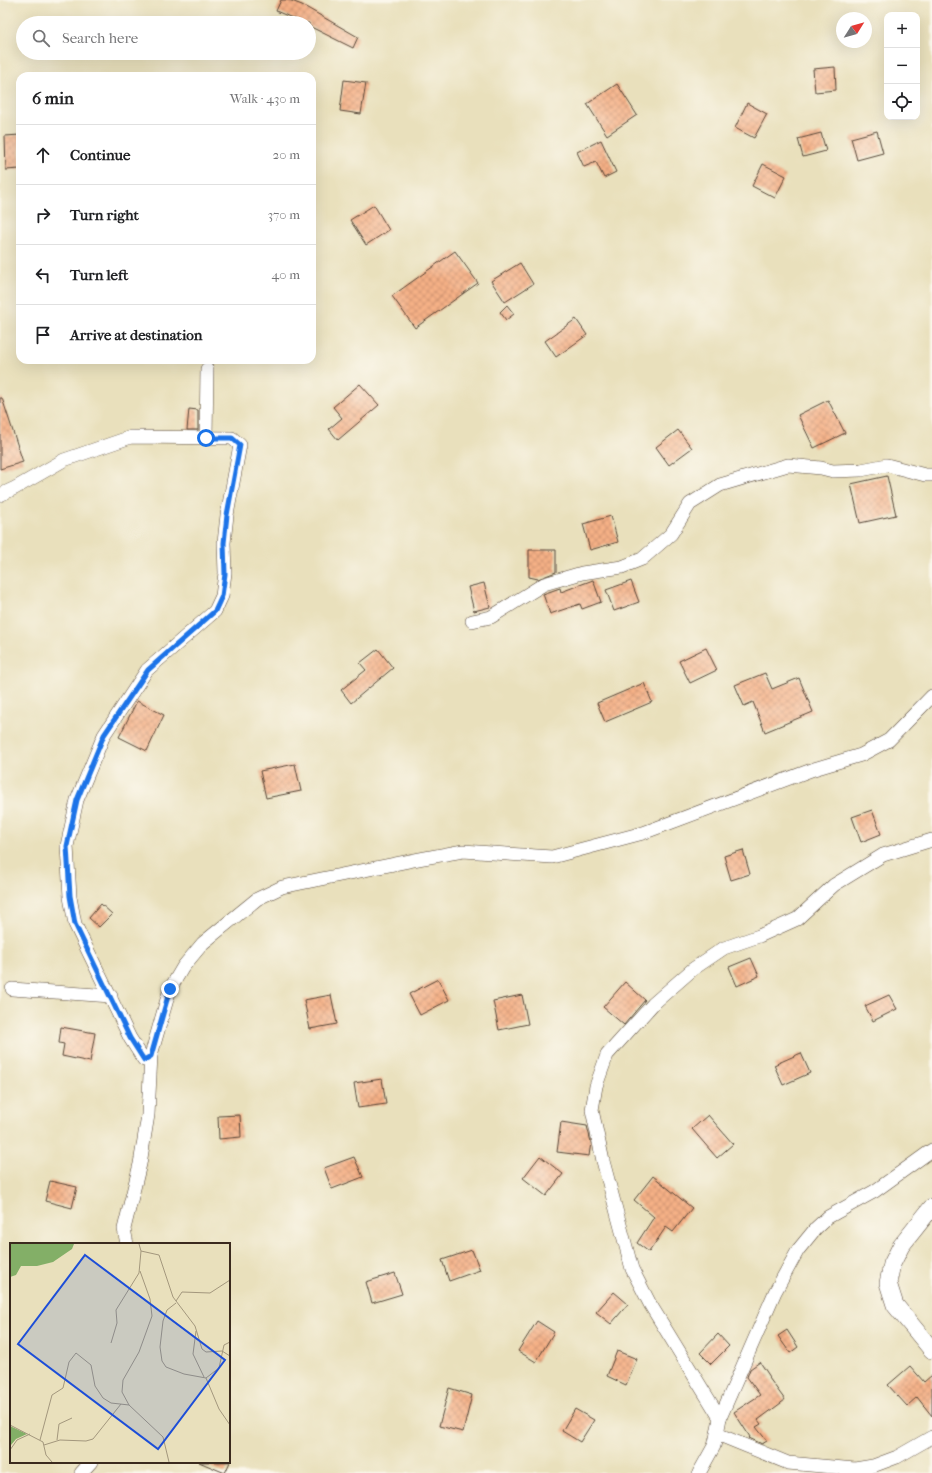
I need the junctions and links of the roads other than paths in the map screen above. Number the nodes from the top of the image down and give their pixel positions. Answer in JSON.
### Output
{"nodes":[{"id":1,"x":207,"y":369,"type":"dead end"},
{"id":2,"x":206,"y":438,"type":"junction"},
{"id":3,"x":932,"y":475,"type":"edge"},
{"id":4,"x":0,"y":495,"type":"edge"},
{"id":5,"x":472,"y":620,"type":"dead end"},
{"id":6,"x":932,"y":696,"type":"edge"},
{"id":7,"x":932,"y":840,"type":"edge"},
{"id":8,"x":12,"y":989,"type":"dead end"},
{"id":9,"x":111,"y":996,"type":"junction"},
{"id":10,"x":151,"y":1056,"type":"junction"},
{"id":11,"x":932,"y":1150,"type":"edge"},
{"id":12,"x":932,"y":1207,"type":"edge"},
{"id":13,"x":127,"y":1243,"type":"edge"},
{"id":14,"x":932,"y":1350,"type":"edge"},
{"id":15,"x":720,"y":1418,"type":"junction"},
{"id":16,"x":717,"y":1434,"type":"junction"},
{"id":17,"x":932,"y":1437,"type":"edge"},
{"id":18,"x":90,"y":1463,"type":"edge"},
{"id":19,"x":81,"y":1473,"type":"edge"},
{"id":20,"x":699,"y":1473,"type":"edge"}],
"edges":[{"from":1,"to":2,"type":"street"},
{"from":2,"to":4,"type":"street"},
{"from":2,"to":9,"type":"street"},
{"from":3,"to":5,"type":"street"},
{"from":6,"to":10,"type":"street"},
{"from":7,"to":15,"type":"street"},
{"from":8,"to":9,"type":"street"},
{"from":9,"to":10,"type":"street"},
{"from":10,"to":13,"type":"street"},
{"from":11,"to":15,"type":"street"},
{"from":12,"to":14,"type":"main road"},
{"from":15,"to":16,"type":"street"},
{"from":16,"to":17,"type":"street"},
{"from":16,"to":20,"type":"street"},
{"from":18,"to":19,"type":"street"}]}
